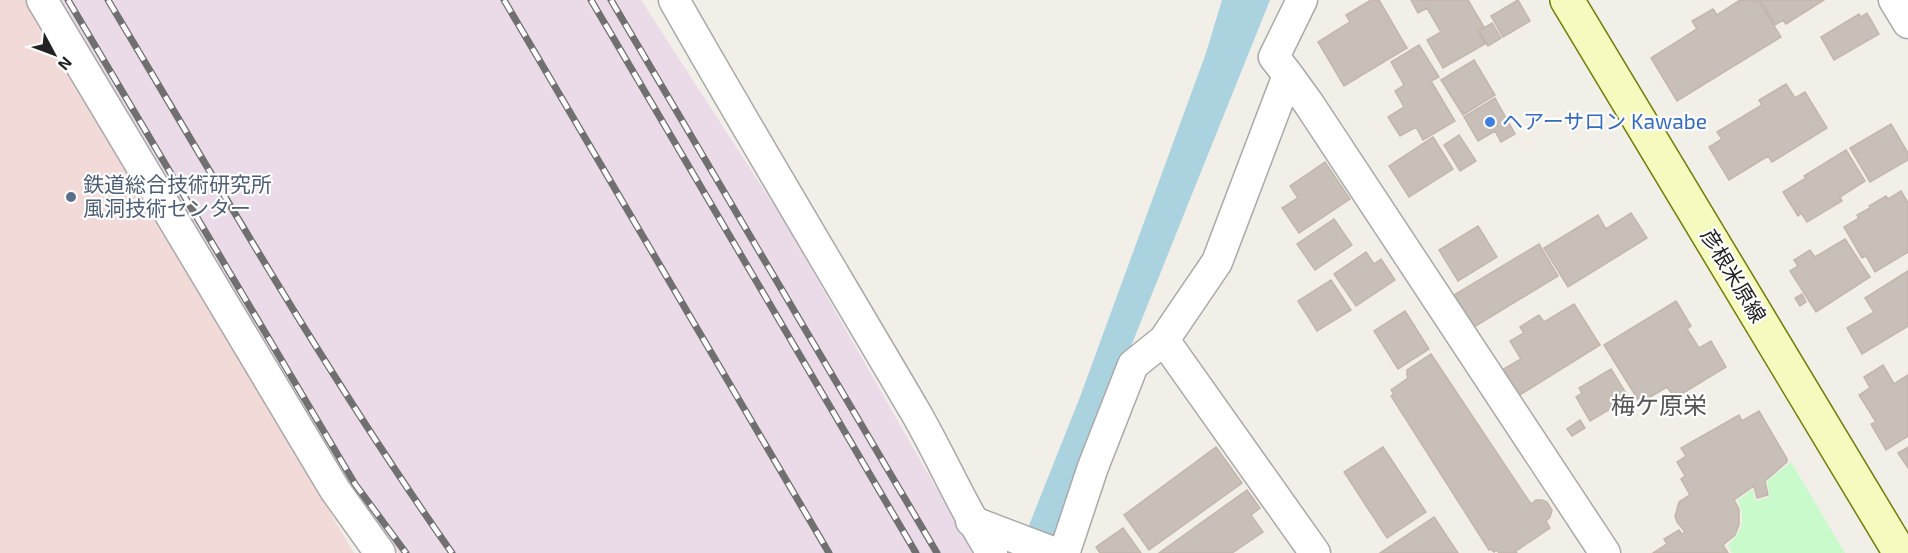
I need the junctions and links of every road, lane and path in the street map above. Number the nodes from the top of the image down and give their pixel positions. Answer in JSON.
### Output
{"nodes":[{"id":1,"x":42,"y":0,"type":"edge"},
{"id":2,"x":674,"y":0,"type":"edge"},
{"id":3,"x":1302,"y":0,"type":"edge"},
{"id":4,"x":1567,"y":0,"type":"edge"},
{"id":5,"x":1894,"y":0,"type":"edge"},
{"id":6,"x":1908,"y":23,"type":"edge"},
{"id":7,"x":1288,"y":75,"type":"junction"},
{"id":8,"x":1164,"y":340,"type":"junction"},
{"id":9,"x":1004,"y":545,"type":"edge"},
{"id":10,"x":1066,"y":550,"type":"edge"},
{"id":11,"x":380,"y":553,"type":"edge"},
{"id":12,"x":1315,"y":553,"type":"edge"},
{"id":13,"x":1605,"y":553,"type":"edge"},
{"id":14,"x":1900,"y":553,"type":"edge"}],
"edges":[{"from":1,"to":11,"type":"street"},
{"from":2,"to":9,"type":"street"},
{"from":3,"to":7,"type":"street"},
{"from":4,"to":14,"type":"main road","name":"彦根米原線"},
{"from":5,"to":6,"type":"street"},
{"from":7,"to":8,"type":"street"},
{"from":7,"to":13,"type":"street"},
{"from":8,"to":10,"type":"street"},
{"from":8,"to":12,"type":"street"},
{"from":9,"to":10,"type":"street"}]}
